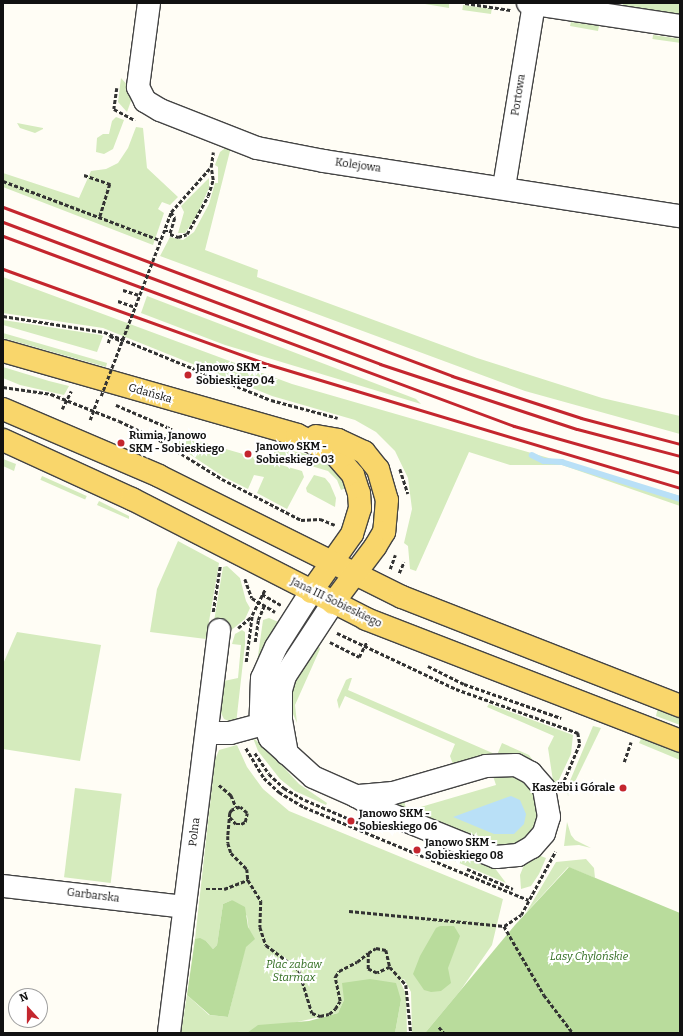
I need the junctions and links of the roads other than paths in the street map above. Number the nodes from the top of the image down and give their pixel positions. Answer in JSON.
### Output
{"nodes":[{"id":1,"x":149,"y":3,"type":"edge"},
{"id":2,"x":527,"y":5,"type":"edge"},
{"id":3,"x":680,"y":26,"type":"edge"},
{"id":4,"x":504,"y":187,"type":"junction"},
{"id":5,"x":680,"y":216,"type":"edge"},
{"id":6,"x":3,"y":352,"type":"edge"},
{"id":7,"x":3,"y":409,"type":"edge"},
{"id":8,"x":297,"y":435,"type":"junction"},
{"id":9,"x":3,"y":440,"type":"edge"},
{"id":10,"x":332,"y":563,"type":"junction"},
{"id":11,"x":354,"y":575,"type":"junction"},
{"id":12,"x":311,"y":592,"type":"junction"},
{"id":13,"x":333,"y":603,"type":"junction"},
{"id":14,"x":220,"y":630,"type":"road end"},
{"id":15,"x":680,"y":706,"type":"edge"},
{"id":16,"x":263,"y":724,"type":"junction"},
{"id":17,"x":208,"y":733,"type":"junction"},
{"id":18,"x":680,"y":740,"type":"edge"},
{"id":19,"x":287,"y":754,"type":"junction"},
{"id":20,"x":356,"y":796,"type":"junction"},
{"id":21,"x":3,"y":886,"type":"edge"},
{"id":22,"x":184,"y":907,"type":"junction"},
{"id":23,"x":169,"y":1033,"type":"edge"}],
"edges":[{"from":1,"to":4,"type":"street","name":"Kolejowa"},
{"from":2,"to":3,"type":"street"},
{"from":2,"to":4,"type":"street","name":"Portowa"},
{"from":4,"to":5,"type":"street","name":"Kolejowa"},
{"from":6,"to":8,"type":"main road","name":"Gdańska"},
{"from":7,"to":10,"type":"main road"},
{"from":8,"to":10,"type":"main road","name":"Gdańska"},
{"from":8,"to":11,"type":"main road","name":"Gdańska"},
{"from":9,"to":12,"type":"main road","name":"Jana III Sobieskiego"},
{"from":10,"to":11,"type":"main road"},
{"from":10,"to":12,"type":"main road","name":"Gdańska"},
{"from":11,"to":13,"type":"main road","name":"Gdańska"},
{"from":11,"to":15,"type":"main road"},
{"from":12,"to":13,"type":"main road","name":"Jana III Sobieskiego"},
{"from":12,"to":16,"type":"street"},
{"from":13,"to":18,"type":"main road","name":"Jana III Sobieskiego"},
{"from":13,"to":19,"type":"street"},
{"from":14,"to":17,"type":"street","name":"Polna"},
{"from":16,"to":17,"type":"street"},
{"from":16,"to":19,"type":"street"},
{"from":17,"to":22,"type":"street","name":"Polna"},
{"from":19,"to":20,"type":"street"},
{"from":20,"to":20,"type":"street"},
{"from":21,"to":22,"type":"street","name":"Garbarska"},
{"from":22,"to":23,"type":"street","name":"Polna"}]}
